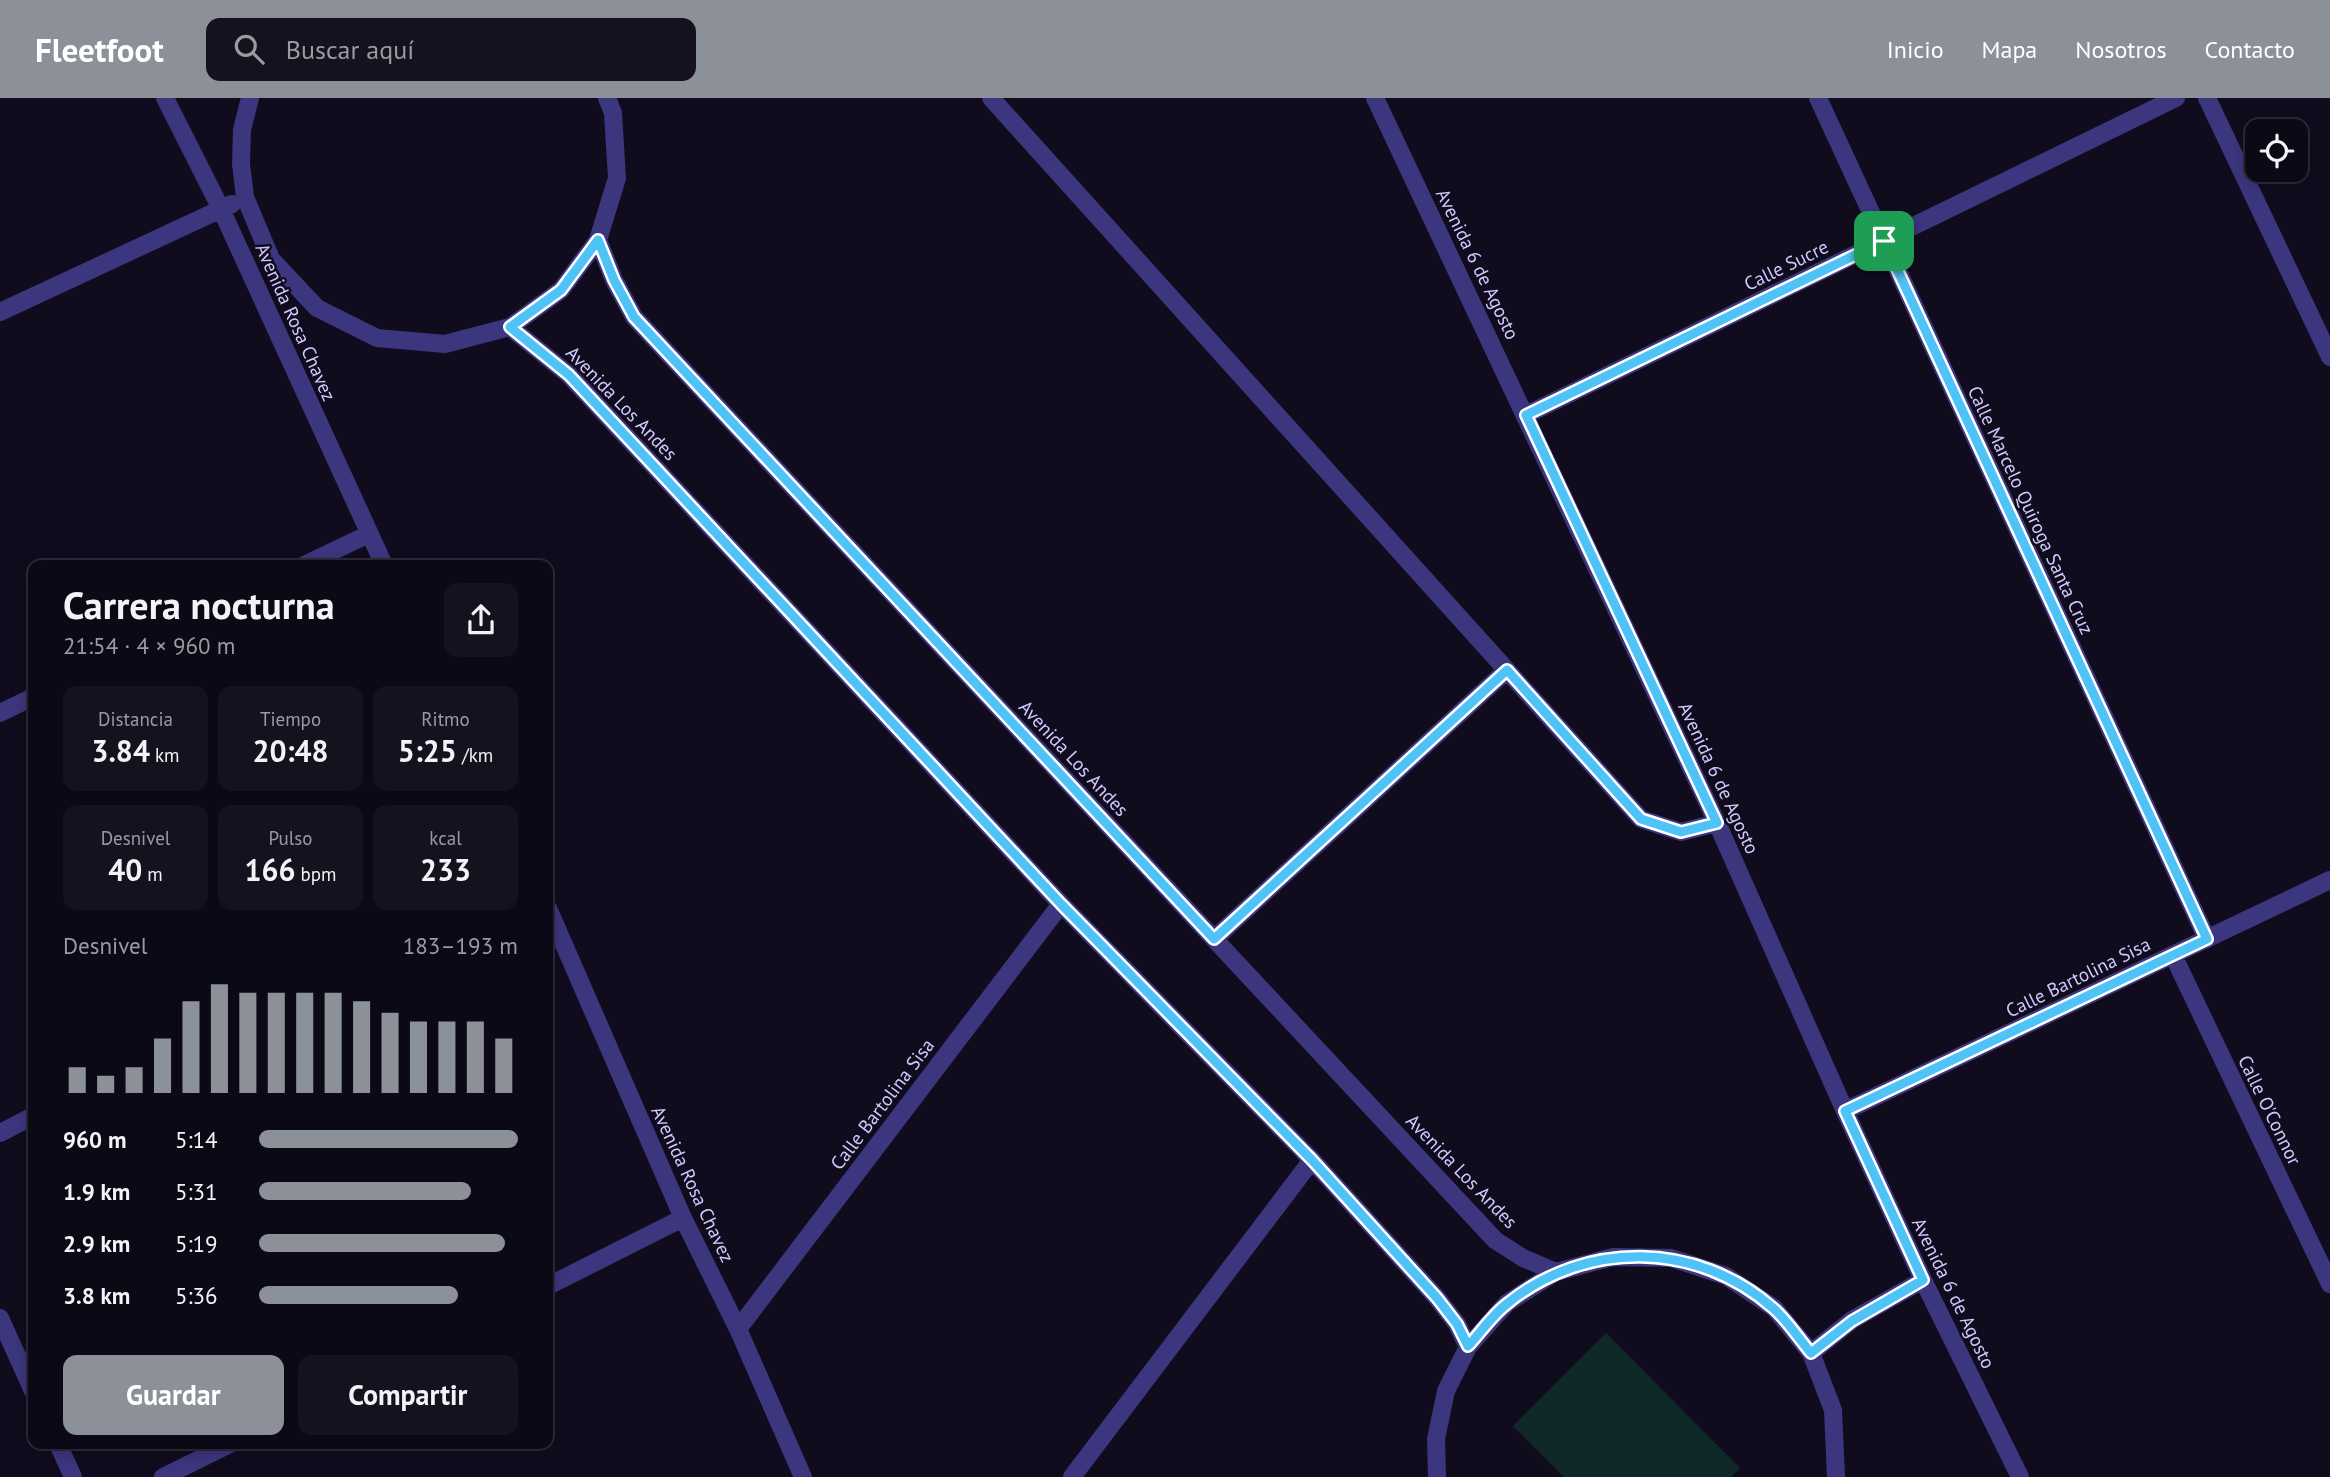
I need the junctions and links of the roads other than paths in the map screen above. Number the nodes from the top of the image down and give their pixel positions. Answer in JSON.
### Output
{"nodes":[{"id":1,"x":165,"y":98,"type":"edge"},
{"id":2,"x":250,"y":98,"type":"edge"},
{"id":3,"x":991,"y":98,"type":"edge"},
{"id":4,"x":1375,"y":98,"type":"edge"},
{"id":5,"x":1818,"y":98,"type":"edge"},
{"id":6,"x":2176,"y":98,"type":"edge"},
{"id":7,"x":2207,"y":98,"type":"edge"},
{"id":8,"x":614,"y":103,"type":"edge"},
{"id":9,"x":245,"y":197,"type":"junction"},
{"id":10,"x":221,"y":209,"type":"junction"},
{"id":11,"x":598,"y":240,"type":"junction"},
{"id":12,"x":1884,"y":241,"type":"junction"},
{"id":13,"x":0,"y":312,"type":"edge"},
{"id":14,"x":510,"y":327,"type":"junction"},
{"id":15,"x":2330,"y":356,"type":"edge"},
{"id":16,"x":1526,"y":415,"type":"junction"},
{"id":17,"x":369,"y":534,"type":"junction"},
{"id":18,"x":314,"y":560,"type":"edge"},
{"id":19,"x":382,"y":560,"type":"edge"},
{"id":20,"x":1507,"y":670,"type":"junction"},
{"id":21,"x":28,"y":699,"type":"edge"},
{"id":22,"x":0,"y":713,"type":"edge"},
{"id":23,"x":1717,"y":823,"type":"junction"},
{"id":24,"x":2330,"y":880,"type":"edge"},
{"id":25,"x":1061,"y":904,"type":"junction"},
{"id":26,"x":553,"y":919,"type":"edge"},
{"id":27,"x":1214,"y":939,"type":"junction"},
{"id":28,"x":2207,"y":939,"type":"junction"},
{"id":29,"x":2173,"y":955,"type":"junction"},
{"id":30,"x":1845,"y":1111,"type":"junction"},
{"id":31,"x":28,"y":1119,"type":"edge"},
{"id":32,"x":0,"y":1133,"type":"edge"},
{"id":33,"x":1312,"y":1160,"type":"junction"},
{"id":34,"x":683,"y":1218,"type":"junction"},
{"id":35,"x":1556,"y":1272,"type":"junction"},
{"id":36,"x":1923,"y":1280,"type":"junction"},
{"id":37,"x":553,"y":1283,"type":"edge"},
{"id":38,"x":2330,"y":1284,"type":"edge"},
{"id":39,"x":0,"y":1318,"type":"edge"},
{"id":40,"x":738,"y":1329,"type":"junction"},
{"id":41,"x":1468,"y":1346,"type":"junction"},
{"id":42,"x":1811,"y":1353,"type":"junction"},
{"id":43,"x":28,"y":1380,"type":"edge"},
{"id":44,"x":60,"y":1449,"type":"edge"},
{"id":45,"x":220,"y":1449,"type":"edge"},
{"id":46,"x":73,"y":1477,"type":"edge"},
{"id":47,"x":163,"y":1477,"type":"edge"},
{"id":48,"x":803,"y":1477,"type":"edge"},
{"id":49,"x":1072,"y":1477,"type":"edge"},
{"id":50,"x":1437,"y":1477,"type":"edge"},
{"id":51,"x":1836,"y":1477,"type":"edge"},
{"id":52,"x":2020,"y":1477,"type":"edge"}],
"edges":[{"from":1,"to":10,"type":"street","name":"Avenida Rosa Chavez"},
{"from":2,"to":9,"type":"street"},
{"from":3,"to":20,"type":"street"},
{"from":4,"to":16,"type":"street","name":"Avenida 6 de Agosto"},
{"from":5,"to":12,"type":"street","name":"Calle Marcelo Quiroga Santa Cruz"},
{"from":6,"to":12,"type":"street","name":"Calle Sucre"},
{"from":7,"to":15,"type":"street"},
{"from":8,"to":11,"type":"street"},
{"from":9,"to":10,"type":"street"},
{"from":9,"to":14,"type":"street"},
{"from":10,"to":13,"type":"street"},
{"from":10,"to":17,"type":"street","name":"Avenida Rosa Chavez"},
{"from":11,"to":14,"type":"street"},
{"from":11,"to":27,"type":"street","name":"Avenida Los Andes"},
{"from":12,"to":16,"type":"street","name":"Calle Sucre"},
{"from":12,"to":28,"type":"street","name":"Calle Marcelo Quiroga Santa Cruz"},
{"from":14,"to":25,"type":"street","name":"Avenida Los Andes"},
{"from":16,"to":23,"type":"street","name":"Avenida 6 de Agosto"},
{"from":17,"to":18,"type":"street"},
{"from":17,"to":19,"type":"street","name":"Avenida Rosa Chavez"},
{"from":20,"to":23,"type":"street"},
{"from":20,"to":27,"type":"street"},
{"from":21,"to":22,"type":"street"},
{"from":23,"to":30,"type":"street","name":"Avenida 6 de Agosto"},
{"from":24,"to":28,"type":"street","name":"Calle Bartolina Sisa"},
{"from":25,"to":33,"type":"street","name":"Avenida Los Andes"},
{"from":25,"to":40,"type":"street","name":"Calle Bartolina Sisa"},
{"from":26,"to":34,"type":"street","name":"Avenida Rosa Chavez"},
{"from":27,"to":35,"type":"street","name":"Avenida Los Andes"},
{"from":28,"to":29,"type":"street","name":"Calle Bartolina Sisa"},
{"from":29,"to":30,"type":"street","name":"Calle Bartolina Sisa"},
{"from":29,"to":38,"type":"street","name":"Calle O'Connor"},
{"from":30,"to":36,"type":"street","name":"Avenida 6 de Agosto"},
{"from":31,"to":32,"type":"street"},
{"from":33,"to":41,"type":"street","name":"Avenida Los Andes"},
{"from":33,"to":49,"type":"street"},
{"from":34,"to":37,"type":"street"},
{"from":34,"to":40,"type":"street","name":"Avenida Rosa Chavez"},
{"from":35,"to":41,"type":"street"},
{"from":35,"to":42,"type":"street"},
{"from":36,"to":42,"type":"street"},
{"from":36,"to":52,"type":"street","name":"Avenida 6 de Agosto"},
{"from":39,"to":43,"type":"street"},
{"from":40,"to":48,"type":"street","name":"Avenida Rosa Chavez"},
{"from":41,"to":50,"type":"street"},
{"from":42,"to":51,"type":"street"},
{"from":44,"to":46,"type":"street"},
{"from":45,"to":47,"type":"street"}]}
